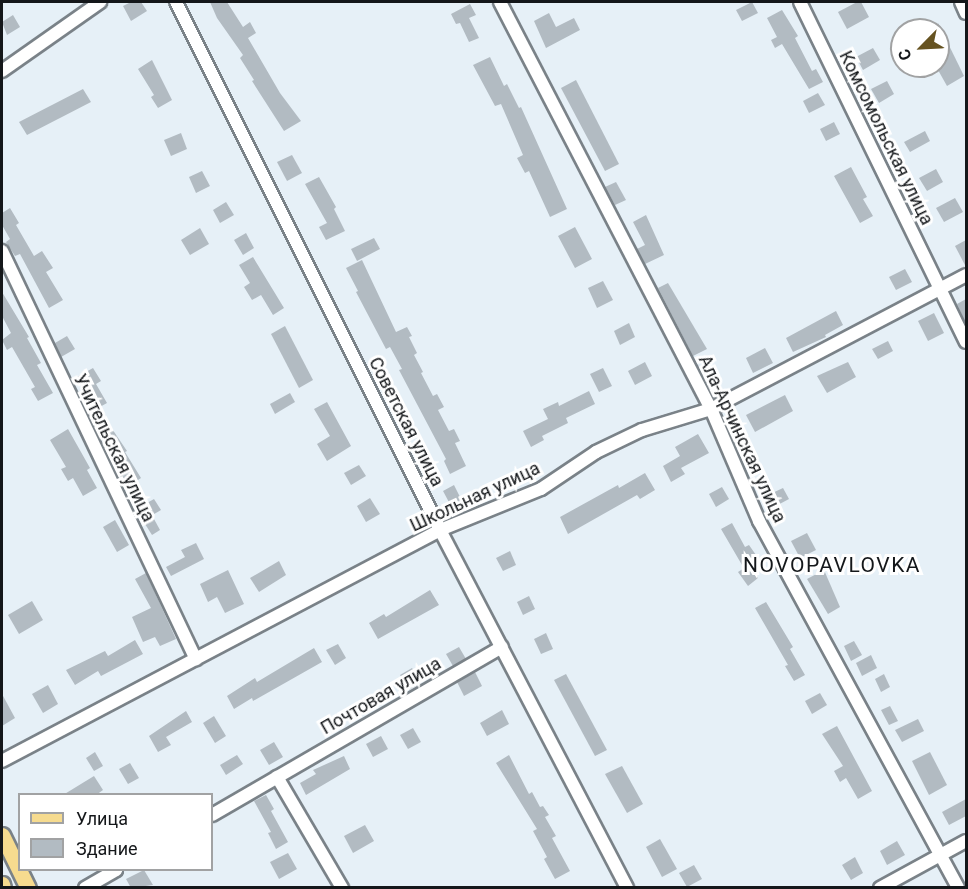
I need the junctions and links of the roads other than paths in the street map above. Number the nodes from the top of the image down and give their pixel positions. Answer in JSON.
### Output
{"nodes":[{"id":1,"x":100,"y":2,"type":"edge"},
{"id":2,"x":176,"y":2,"type":"edge"},
{"id":3,"x":500,"y":2,"type":"edge"},
{"id":4,"x":800,"y":2,"type":"edge"},
{"id":5,"x":961,"y":2,"type":"edge"},
{"id":6,"x":966,"y":13,"type":"edge"},
{"id":7,"x":2,"y":71,"type":"edge"},
{"id":8,"x":2,"y":251,"type":"edge"},
{"id":9,"x":966,"y":275,"type":"edge"},
{"id":10,"x":940,"y":290,"type":"junction"},
{"id":11,"x":966,"y":342,"type":"edge"},
{"id":12,"x":711,"y":409,"type":"junction"},
{"id":13,"x":440,"y":530,"type":"junction"},
{"id":14,"x":502,"y":647,"type":"junction"},
{"id":15,"x":196,"y":660,"type":"junction"},
{"id":16,"x":2,"y":761,"type":"edge"},
{"id":17,"x":277,"y":777,"type":"junction"},
{"id":18,"x":213,"y":813,"type":"edge"},
{"id":19,"x":2,"y":837,"type":"edge"},
{"id":20,"x":966,"y":841,"type":"edge"},
{"id":21,"x":942,"y":855,"type":"junction"},
{"id":22,"x":18,"y":868,"type":"edge"},
{"id":23,"x":19,"y":871,"type":"edge"},
{"id":24,"x":114,"y":871,"type":"edge"},
{"id":25,"x":28,"y":888,"type":"edge"},
{"id":26,"x":85,"y":888,"type":"edge"},
{"id":27,"x":342,"y":888,"type":"edge"},
{"id":28,"x":627,"y":888,"type":"edge"},
{"id":29,"x":880,"y":888,"type":"edge"},
{"id":30,"x":958,"y":888,"type":"edge"}],
"edges":[{"from":1,"to":7,"type":"street"},
{"from":2,"to":13,"type":"street","name":"Советская улица"},
{"from":3,"to":12,"type":"street","name":"Ала-Арчинская улица"},
{"from":4,"to":10,"type":"street","name":"Комсомольская улица"},
{"from":5,"to":6,"type":"street"},
{"from":8,"to":15,"type":"street","name":"Учительская улица"},
{"from":9,"to":10,"type":"street","name":"Школьная улица"},
{"from":10,"to":11,"type":"street","name":"Комсомольская улица"},
{"from":10,"to":12,"type":"street","name":"Школьная улица"},
{"from":12,"to":13,"type":"street","name":"Школьная улица"},
{"from":12,"to":21,"type":"street","name":"Ала-Арчинская улица"},
{"from":13,"to":14,"type":"street","name":"Советская улица"},
{"from":13,"to":15,"type":"street","name":"Школьная улица"},
{"from":14,"to":17,"type":"street","name":"Почтовая улица"},
{"from":14,"to":28,"type":"street","name":"Советская улица"},
{"from":15,"to":16,"type":"street","name":"Школьная улица"},
{"from":17,"to":18,"type":"street","name":"Почтовая улица"},
{"from":17,"to":27,"type":"street"},
{"from":19,"to":22,"type":"main road"},
{"from":20,"to":21,"type":"street"},
{"from":21,"to":29,"type":"street"},
{"from":21,"to":30,"type":"street","name":"Ала-Арчинская улица"},
{"from":23,"to":25,"type":"main road"},
{"from":24,"to":26,"type":"street"}]}
